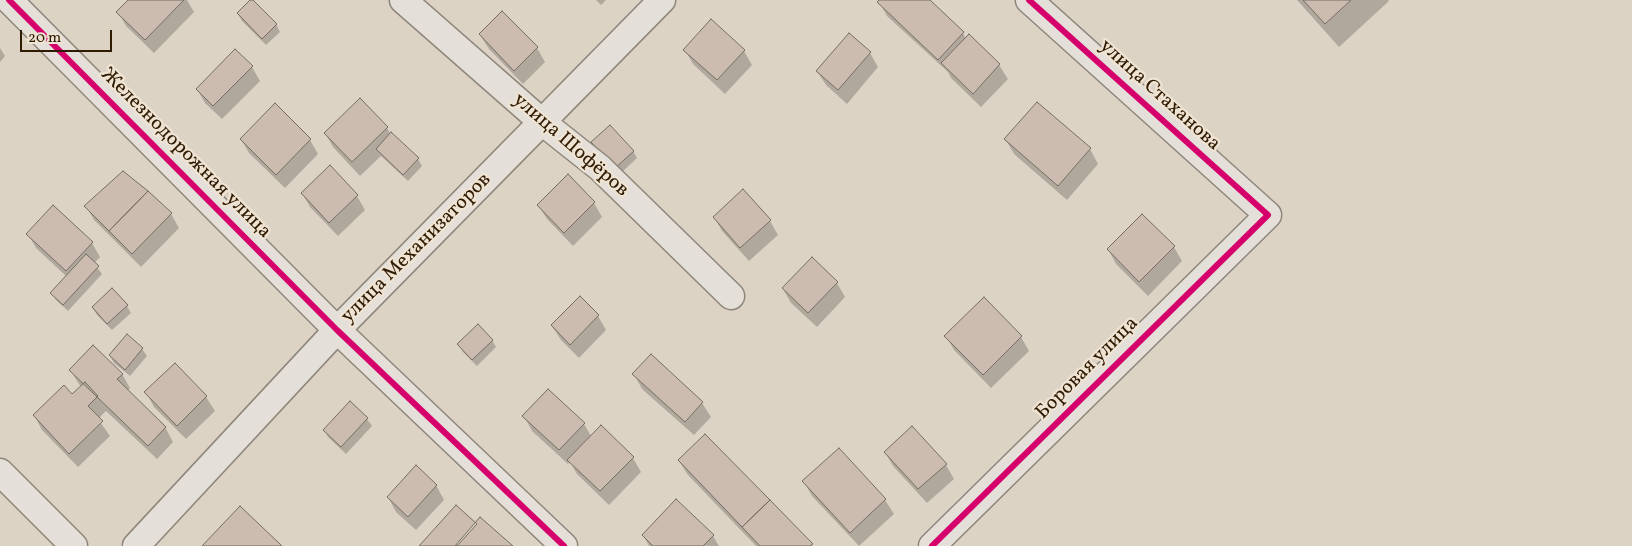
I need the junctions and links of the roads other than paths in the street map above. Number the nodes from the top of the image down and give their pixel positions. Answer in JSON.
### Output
{"nodes":[{"id":1,"x":9,"y":0,"type":"edge"},
{"id":2,"x":403,"y":0,"type":"edge"},
{"id":3,"x":662,"y":0,"type":"edge"},
{"id":4,"x":1029,"y":0,"type":"edge"},
{"id":5,"x":542,"y":122,"type":"junction"},
{"id":6,"x":1268,"y":215,"type":"joint"},
{"id":7,"x":732,"y":296,"type":"dead end"},
{"id":8,"x":337,"y":330,"type":"junction"},
{"id":9,"x":0,"y":472,"type":"edge"},
{"id":10,"x":74,"y":546,"type":"edge"},
{"id":11,"x":136,"y":546,"type":"edge"},
{"id":12,"x":564,"y":546,"type":"edge"},
{"id":13,"x":932,"y":546,"type":"edge"}],
"edges":[{"from":1,"to":8,"type":"street","name":"Железнодорожная улица"},
{"from":2,"to":5,"type":"street","name":"улица Шофёров"},
{"from":3,"to":5,"type":"street","name":"улица Механизаторов"},
{"from":4,"to":6,"type":"street","name":"улица Стаханова"},
{"from":5,"to":7,"type":"street","name":"улица Шофёров"},
{"from":5,"to":8,"type":"street","name":"улица Механизаторов"},
{"from":6,"to":13,"type":"street","name":"Боровая улица"},
{"from":8,"to":11,"type":"street","name":"улица Механизаторов"},
{"from":8,"to":12,"type":"street","name":"Железнодорожная улица"},
{"from":9,"to":10,"type":"street"}]}
